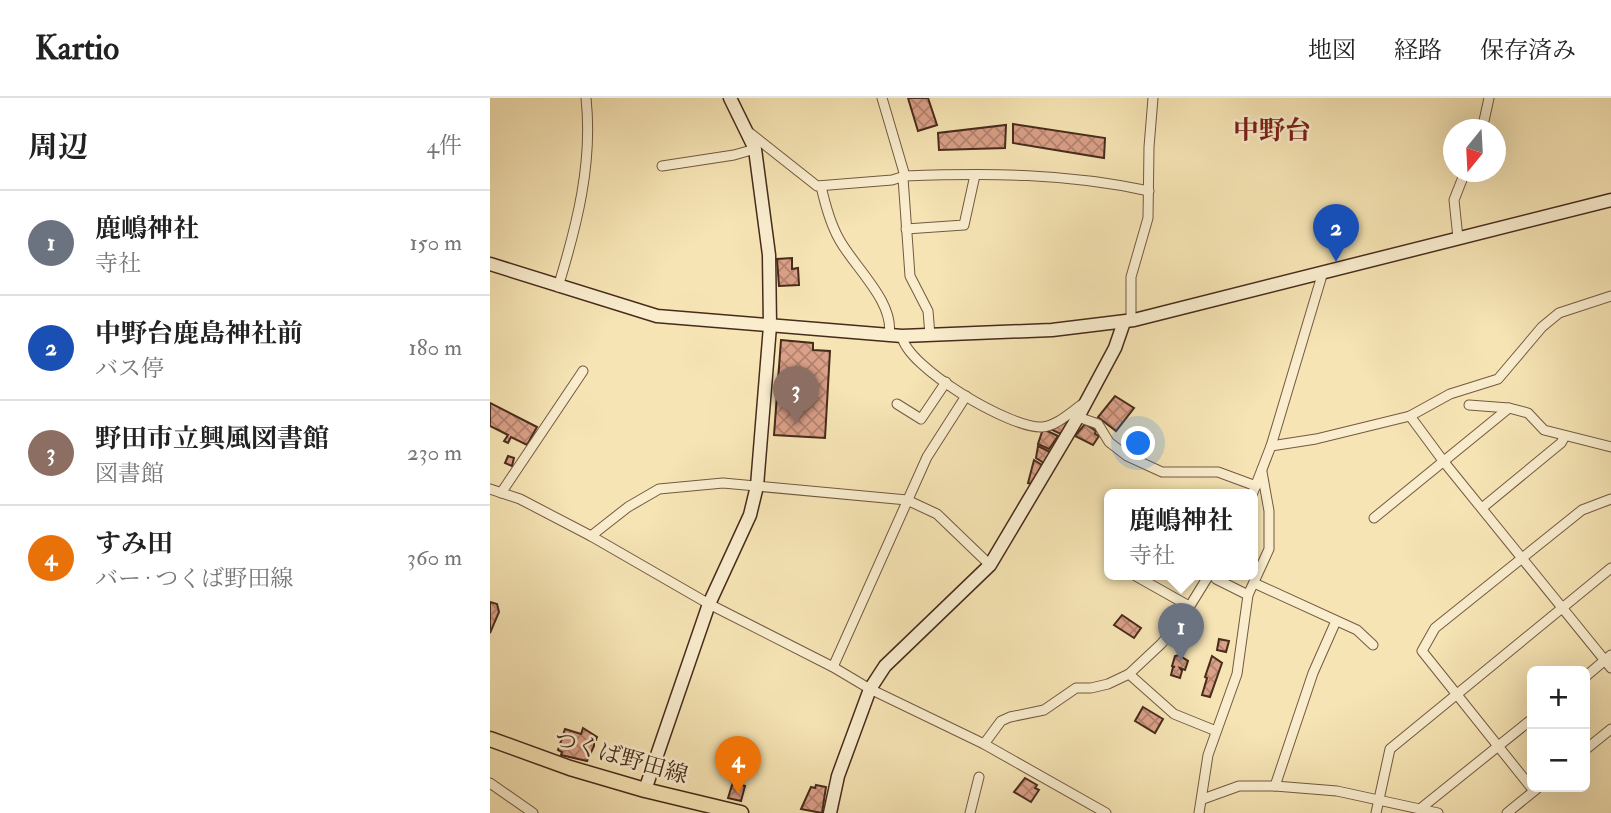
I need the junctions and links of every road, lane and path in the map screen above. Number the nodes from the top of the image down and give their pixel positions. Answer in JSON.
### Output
{"nodes":[{"id":1,"x":586,"y":98,"type":"edge"},
{"id":2,"x":730,"y":98,"type":"edge"},
{"id":3,"x":882,"y":98,"type":"edge"},
{"id":4,"x":1153,"y":98,"type":"edge"},
{"id":5,"x":1489,"y":98,"type":"edge"},
{"id":6,"x":1484,"y":119,"type":"edge"},
{"id":7,"x":748,"y":131,"type":"junction"},
{"id":8,"x":755,"y":149,"type":"junction"},
{"id":9,"x":662,"y":166,"type":"dead end"},
{"id":10,"x":975,"y":174,"type":"junction"},
{"id":11,"x":904,"y":177,"type":"junction"},
{"id":12,"x":1461,"y":182,"type":"edge"},
{"id":13,"x":821,"y":186,"type":"junction"},
{"id":14,"x":1149,"y":191,"type":"junction"},
{"id":15,"x":1611,"y":200,"type":"edge"},
{"id":16,"x":906,"y":229,"type":"junction"},
{"id":17,"x":1458,"y":238,"type":"junction"},
{"id":18,"x":490,"y":264,"type":"edge"},
{"id":19,"x":1323,"y":272,"type":"junction"},
{"id":20,"x":558,"y":287,"type":"junction"},
{"id":21,"x":1611,"y":296,"type":"edge"},
{"id":22,"x":1127,"y":321,"type":"junction"},
{"id":23,"x":770,"y":326,"type":"junction"},
{"id":24,"x":930,"y":335,"type":"junction"},
{"id":25,"x":896,"y":336,"type":"junction"},
{"id":26,"x":583,"y":371,"type":"dead end"},
{"id":27,"x":946,"y":382,"type":"junction"},
{"id":28,"x":966,"y":396,"type":"junction"},
{"id":29,"x":1086,"y":402,"type":"junction"},
{"id":30,"x":897,"y":404,"type":"dead end"},
{"id":31,"x":1469,"y":405,"type":"dead end"},
{"id":32,"x":1509,"y":408,"type":"junction"},
{"id":33,"x":1410,"y":416,"type":"junction"},
{"id":34,"x":1079,"y":417,"type":"junction"},
{"id":35,"x":1565,"y":436,"type":"junction"},
{"id":36,"x":1271,"y":446,"type":"junction"},
{"id":37,"x":1611,"y":447,"type":"edge"},
{"id":38,"x":1444,"y":462,"type":"junction"},
{"id":39,"x":1262,"y":472,"type":"junction"},
{"id":40,"x":757,"y":486,"type":"junction"},
{"id":41,"x":490,"y":489,"type":"edge"},
{"id":42,"x":1252,"y":489,"type":"edge"},
{"id":43,"x":1254,"y":489,"type":"edge"},
{"id":44,"x":501,"y":493,"type":"junction"},
{"id":45,"x":1611,"y":499,"type":"edge"},
{"id":46,"x":907,"y":500,"type":"junction"},
{"id":47,"x":1482,"y":508,"type":"junction"},
{"id":48,"x":1374,"y":518,"type":"dead end"},
{"id":49,"x":592,"y":536,"type":"junction"},
{"id":50,"x":1522,"y":558,"type":"junction"},
{"id":51,"x":990,"y":565,"type":"junction"},
{"id":52,"x":1611,"y":568,"type":"edge"},
{"id":53,"x":1258,"y":574,"type":"edge"},
{"id":54,"x":1144,"y":580,"type":"edge"},
{"id":55,"x":1206,"y":580,"type":"edge"},
{"id":56,"x":1218,"y":580,"type":"edge"},
{"id":57,"x":1255,"y":580,"type":"edge"},
{"id":58,"x":1254,"y":583,"type":"junction"},
{"id":59,"x":1248,"y":595,"type":"junction"},
{"id":60,"x":709,"y":604,"type":"junction"},
{"id":61,"x":1189,"y":606,"type":"junction"},
{"id":62,"x":1563,"y":608,"type":"junction"},
{"id":63,"x":1336,"y":621,"type":"junction"},
{"id":64,"x":1373,"y":645,"type":"dead end"},
{"id":65,"x":1609,"y":661,"type":"edge"},
{"id":66,"x":833,"y":667,"type":"junction"},
{"id":67,"x":1129,"y":674,"type":"junction"},
{"id":68,"x":1590,"y":674,"type":"edge"},
{"id":69,"x":870,"y":689,"type":"junction"},
{"id":70,"x":1456,"y":694,"type":"junction"},
{"id":71,"x":1527,"y":723,"type":"edge"},
{"id":72,"x":1611,"y":729,"type":"edge"},
{"id":73,"x":1216,"y":731,"type":"junction"},
{"id":74,"x":490,"y":739,"type":"edge"},
{"id":75,"x":984,"y":744,"type":"junction"},
{"id":76,"x":1498,"y":746,"type":"junction"},
{"id":77,"x":1590,"y":746,"type":"edge"},
{"id":78,"x":979,"y":777,"type":"dead end"},
{"id":79,"x":1527,"y":778,"type":"edge"},
{"id":80,"x":490,"y":783,"type":"edge"},
{"id":81,"x":1275,"y":786,"type":"junction"},
{"id":82,"x":645,"y":790,"type":"junction"},
{"id":83,"x":1533,"y":792,"type":"edge"},
{"id":84,"x":1203,"y":799,"type":"junction"},
{"id":85,"x":1378,"y":800,"type":"junction"},
{"id":86,"x":1420,"y":809,"type":"junction"},
{"id":87,"x":533,"y":813,"type":"edge"},
{"id":88,"x":741,"y":813,"type":"edge"},
{"id":89,"x":830,"y":813,"type":"edge"},
{"id":90,"x":970,"y":813,"type":"edge"},
{"id":91,"x":1107,"y":813,"type":"edge"},
{"id":92,"x":1199,"y":813,"type":"edge"},
{"id":93,"x":1376,"y":813,"type":"edge"},
{"id":94,"x":1438,"y":813,"type":"edge"},
{"id":95,"x":1507,"y":813,"type":"edge"}],
"edges":[{"from":1,"to":20,"type":"street"},
{"from":2,"to":7,"type":"street"},
{"from":3,"to":11,"type":"street"},
{"from":4,"to":14,"type":"street"},
{"from":5,"to":6,"type":"street"},
{"from":7,"to":8,"type":"street"},
{"from":7,"to":13,"type":"street"},
{"from":8,"to":9,"type":"street"},
{"from":8,"to":23,"type":"street"},
{"from":10,"to":11,"type":"street"},
{"from":10,"to":14,"type":"street"},
{"from":10,"to":16,"type":"street"},
{"from":11,"to":13,"type":"street"},
{"from":11,"to":16,"type":"street"},
{"from":12,"to":17,"type":"street"},
{"from":13,"to":25,"type":"street"},
{"from":14,"to":22,"type":"street"},
{"from":15,"to":17,"type":"street"},
{"from":16,"to":24,"type":"street"},
{"from":17,"to":19,"type":"street"},
{"from":18,"to":20,"type":"street"},
{"from":19,"to":22,"type":"street"},
{"from":19,"to":36,"type":"street"},
{"from":20,"to":23,"type":"street"},
{"from":21,"to":33,"type":"street"},
{"from":22,"to":24,"type":"street"},
{"from":22,"to":29,"type":"street"},
{"from":23,"to":25,"type":"street"},
{"from":23,"to":40,"type":"street"},
{"from":24,"to":25,"type":"street"},
{"from":25,"to":27,"type":"street"},
{"from":26,"to":44,"type":"street"},
{"from":27,"to":28,"type":"street"},
{"from":27,"to":30,"type":"street"},
{"from":28,"to":29,"type":"street"},
{"from":28,"to":46,"type":"street"},
{"from":29,"to":34,"type":"street"},
{"from":31,"to":32,"type":"street"},
{"from":32,"to":35,"type":"street"},
{"from":32,"to":38,"type":"street"},
{"from":33,"to":36,"type":"street"},
{"from":33,"to":38,"type":"street"},
{"from":34,"to":42,"type":"street"},
{"from":34,"to":51,"type":"street"},
{"from":35,"to":37,"type":"street"},
{"from":35,"to":47,"type":"street"},
{"from":36,"to":39,"type":"street"},
{"from":38,"to":47,"type":"street"},
{"from":38,"to":48,"type":"street"},
{"from":39,"to":43,"type":"street"},
{"from":39,"to":53,"type":"street"},
{"from":40,"to":46,"type":"street"},
{"from":40,"to":49,"type":"street"},
{"from":40,"to":60,"type":"street"},
{"from":41,"to":44,"type":"street"},
{"from":44,"to":49,"type":"street"},
{"from":45,"to":50,"type":"street"},
{"from":46,"to":51,"type":"street"},
{"from":46,"to":66,"type":"street"},
{"from":47,"to":50,"type":"street"},
{"from":49,"to":60,"type":"street"},
{"from":50,"to":62,"type":"street"},
{"from":50,"to":70,"type":"street"},
{"from":51,"to":69,"type":"street"},
{"from":52,"to":62,"type":"street"},
{"from":54,"to":61,"type":"street"},
{"from":55,"to":61,"type":"street"},
{"from":56,"to":59,"type":"street"},
{"from":57,"to":58,"type":"street"},
{"from":58,"to":59,"type":"street"},
{"from":58,"to":63,"type":"street"},
{"from":59,"to":73,"type":"street"},
{"from":60,"to":66,"type":"street"},
{"from":60,"to":82,"type":"street"},
{"from":61,"to":67,"type":"street"},
{"from":62,"to":65,"type":"street"},
{"from":62,"to":70,"type":"street"},
{"from":63,"to":64,"type":"street"},
{"from":63,"to":81,"type":"street"},
{"from":65,"to":68,"type":"street"},
{"from":66,"to":69,"type":"street"},
{"from":67,"to":73,"type":"street"},
{"from":67,"to":75,"type":"street"},
{"from":69,"to":75,"type":"street"},
{"from":69,"to":89,"type":"street"},
{"from":70,"to":76,"type":"street"},
{"from":70,"to":85,"type":"street"},
{"from":71,"to":76,"type":"street"},
{"from":72,"to":77,"type":"street"},
{"from":73,"to":84,"type":"street"},
{"from":74,"to":82,"type":"main road","name":"つくば野田線"},
{"from":75,"to":91,"type":"street"},
{"from":76,"to":79,"type":"street"},
{"from":76,"to":86,"type":"street"},
{"from":78,"to":90,"type":"street"},
{"from":80,"to":87,"type":"street"},
{"from":81,"to":84,"type":"street"},
{"from":81,"to":85,"type":"street"},
{"from":82,"to":88,"type":"main road","name":"つくば野田線"},
{"from":83,"to":95,"type":"street"},
{"from":84,"to":92,"type":"street"},
{"from":85,"to":86,"type":"street"},
{"from":85,"to":93,"type":"street"},
{"from":86,"to":94,"type":"street"}]}
